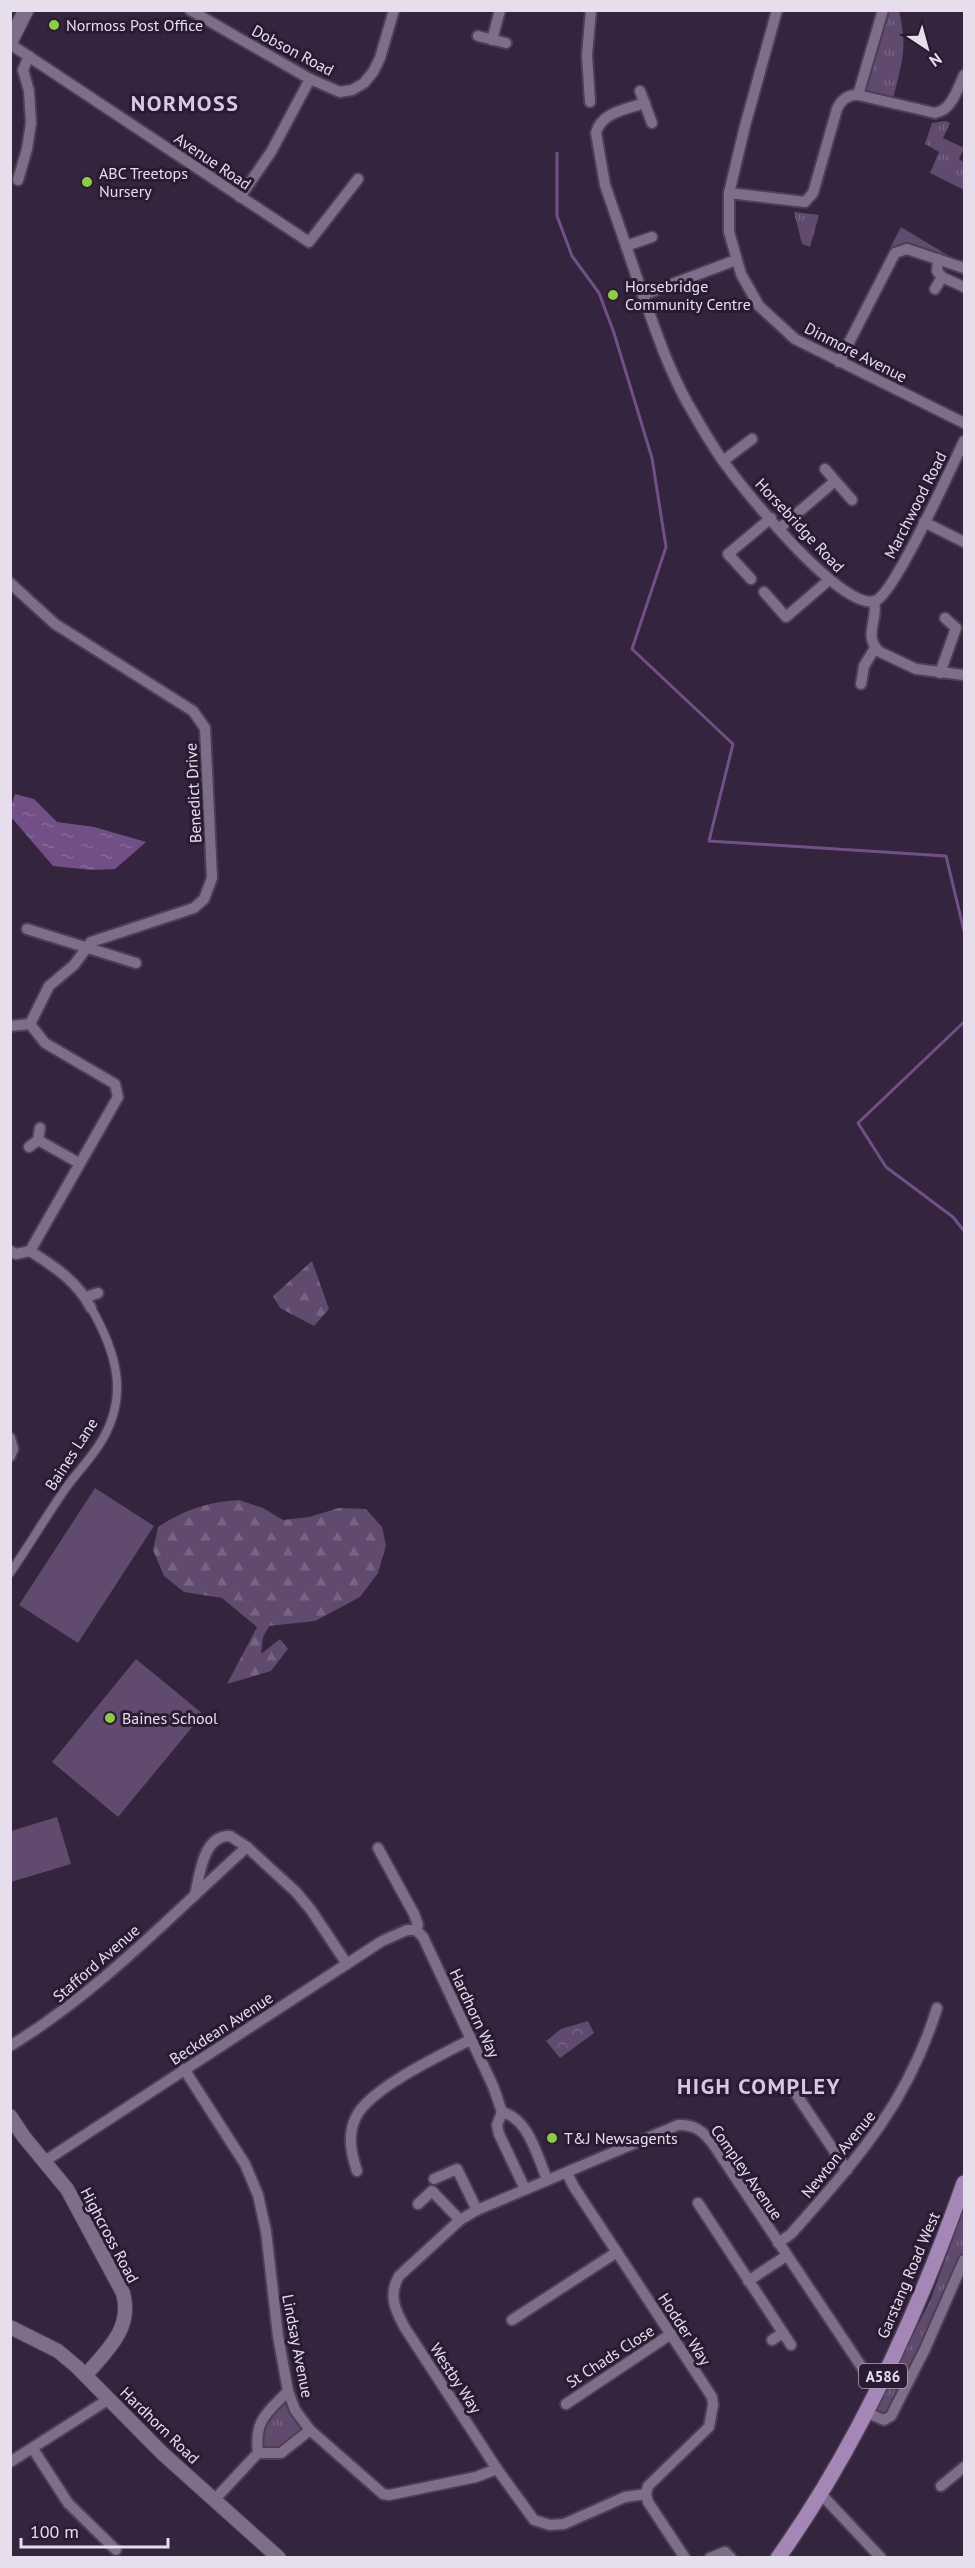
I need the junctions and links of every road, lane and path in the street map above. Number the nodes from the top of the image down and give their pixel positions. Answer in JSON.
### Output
{"nodes":[{"id":1,"x":26,"y":10,"type":"edge"},
{"id":2,"x":190,"y":10,"type":"edge"},
{"id":3,"x":394,"y":10,"type":"edge"},
{"id":4,"x":500,"y":10,"type":"edge"},
{"id":5,"x":591,"y":10,"type":"edge"},
{"id":6,"x":777,"y":10,"type":"edge"},
{"id":7,"x":883,"y":10,"type":"edge"},
{"id":8,"x":478,"y":36,"type":"dead end"},
{"id":9,"x":492,"y":40,"type":"junction"},
{"id":10,"x":10,"y":43,"type":"edge"},
{"id":11,"x":506,"y":44,"type":"dead end"},
{"id":12,"x":29,"y":56,"type":"junction"},
{"id":13,"x":964,"y":75,"type":"edge"},
{"id":14,"x":310,"y":79,"type":"junction"},
{"id":15,"x":640,"y":91,"type":"dead end"},
{"id":16,"x":858,"y":95,"type":"junction"},
{"id":17,"x":590,"y":102,"type":"dead end"},
{"id":18,"x":645,"y":103,"type":"junction"},
{"id":19,"x":652,"y":123,"type":"dead end"},
{"id":20,"x":358,"y":179,"type":"dead end"},
{"id":21,"x":18,"y":180,"type":"dead end"},
{"id":22,"x":729,"y":192,"type":"junction"},
{"id":23,"x":240,"y":197,"type":"junction"},
{"id":24,"x":652,"y":237,"type":"dead end"},
{"id":25,"x":626,"y":246,"type":"junction"},
{"id":26,"x":938,"y":259,"type":"junction"},
{"id":27,"x":736,"y":261,"type":"junction"},
{"id":28,"x":964,"y":268,"type":"edge"},
{"id":29,"x":942,"y":277,"type":"junction"},
{"id":30,"x":964,"y":287,"type":"edge"},
{"id":31,"x":935,"y":289,"type":"dead end"},
{"id":32,"x":643,"y":295,"type":"junction"},
{"id":33,"x":839,"y":362,"type":"junction"},
{"id":34,"x":964,"y":423,"type":"edge"},
{"id":35,"x":752,"y":439,"type":"dead end"},
{"id":36,"x":964,"y":441,"type":"edge"},
{"id":37,"x":723,"y":461,"type":"junction"},
{"id":38,"x":825,"y":469,"type":"dead end"},
{"id":39,"x":835,"y":481,"type":"junction"},
{"id":40,"x":852,"y":500,"type":"dead end"},
{"id":41,"x":771,"y":518,"type":"junction"},
{"id":42,"x":924,"y":522,"type":"junction"},
{"id":43,"x":780,"y":528,"type":"junction"},
{"id":44,"x":964,"y":542,"type":"edge"},
{"id":45,"x":751,"y":579,"type":"dead end"},
{"id":46,"x":829,"y":580,"type":"junction"},
{"id":47,"x":10,"y":583,"type":"edge"},
{"id":48,"x":764,"y":592,"type":"dead end"},
{"id":49,"x":874,"y":601,"type":"junction"},
{"id":50,"x":945,"y":618,"type":"dead end"},
{"id":51,"x":960,"y":628,"type":"edge"},
{"id":52,"x":876,"y":648,"type":"junction"},
{"id":53,"x":940,"y":673,"type":"junction"},
{"id":54,"x":964,"y":675,"type":"edge"},
{"id":55,"x":861,"y":684,"type":"dead end"},
{"id":56,"x":27,"y":929,"type":"dead end"},
{"id":57,"x":86,"y":948,"type":"junction"},
{"id":58,"x":136,"y":963,"type":"dead end"},
{"id":59,"x":11,"y":1023,"type":"edge"},
{"id":60,"x":30,"y":1024,"type":"junction"},
{"id":61,"x":40,"y":1128,"type":"dead end"},
{"id":62,"x":79,"y":1163,"type":"junction"},
{"id":63,"x":10,"y":1251,"type":"edge"},
{"id":64,"x":30,"y":1251,"type":"junction"},
{"id":65,"x":98,"y":1293,"type":"dead end"},
{"id":66,"x":86,"y":1297,"type":"junction"},
{"id":67,"x":91,"y":1308,"type":"joint"},
{"id":68,"x":10,"y":1438,"type":"edge"},
{"id":69,"x":10,"y":1456,"type":"edge"},
{"id":70,"x":10,"y":1573,"type":"edge"},
{"id":71,"x":247,"y":1847,"type":"junction"},
{"id":72,"x":378,"y":1848,"type":"dead end"},
{"id":73,"x":194,"y":1896,"type":"junction"},
{"id":74,"x":416,"y":1930,"type":"junction"},
{"id":75,"x":347,"y":1964,"type":"junction"},
{"id":76,"x":937,"y":2008,"type":"dead end"},
{"id":77,"x":470,"y":2040,"type":"junction"},
{"id":78,"x":10,"y":2046,"type":"edge"},
{"id":79,"x":184,"y":2069,"type":"junction"},
{"id":80,"x":794,"y":2091,"type":"dead end"},
{"id":81,"x":502,"y":2112,"type":"junction"},
{"id":82,"x":10,"y":2116,"type":"edge"},
{"id":83,"x":45,"y":2161,"type":"junction"},
{"id":84,"x":847,"y":2170,"type":"junction"},
{"id":85,"x":357,"y":2171,"type":"dead end"},
{"id":86,"x":567,"y":2173,"type":"junction"},
{"id":87,"x":434,"y":2179,"type":"dead end"},
{"id":88,"x":547,"y":2179,"type":"junction"},
{"id":89,"x":964,"y":2183,"type":"edge"},
{"id":90,"x":525,"y":2189,"type":"junction"},
{"id":91,"x":418,"y":2204,"type":"dead end"},
{"id":92,"x":477,"y":2210,"type":"junction"},
{"id":93,"x":700,"y":2212,"type":"dead end"},
{"id":94,"x":460,"y":2220,"type":"junction"},
{"id":95,"x":778,"y":2243,"type":"junction"},
{"id":96,"x":617,"y":2252,"type":"junction"},
{"id":97,"x":786,"y":2256,"type":"junction"},
{"id":98,"x":964,"y":2260,"type":"edge"},
{"id":99,"x":748,"y":2281,"type":"junction"},
{"id":100,"x":512,"y":2320,"type":"dead end"},
{"id":101,"x":10,"y":2327,"type":"edge"},
{"id":102,"x":783,"y":2333,"type":"junction"},
{"id":103,"x":671,"y":2334,"type":"junction"},
{"id":104,"x":772,"y":2340,"type":"dead end"},
{"id":105,"x":790,"y":2344,"type":"dead end"},
{"id":106,"x":86,"y":2375,"type":"junction"},
{"id":107,"x":879,"y":2384,"type":"junction"},
{"id":108,"x":288,"y":2391,"type":"junction"},
{"id":109,"x":109,"y":2399,"type":"junction"},
{"id":110,"x":566,"y":2404,"type":"dead end"},
{"id":111,"x":865,"y":2412,"type":"junction"},
{"id":112,"x":310,"y":2430,"type":"junction"},
{"id":113,"x":33,"y":2449,"type":"junction"},
{"id":114,"x":258,"y":2453,"type":"junction"},
{"id":115,"x":10,"y":2462,"type":"edge"},
{"id":116,"x":964,"y":2467,"type":"edge"},
{"id":117,"x":497,"y":2469,"type":"junction"},
{"id":118,"x":941,"y":2486,"type":"dead end"},
{"id":119,"x":820,"y":2493,"type":"junction"},
{"id":120,"x":646,"y":2494,"type":"junction"},
{"id":121,"x":215,"y":2499,"type":"junction"},
{"id":122,"x":117,"y":2550,"type":"dead end"},
{"id":123,"x":279,"y":2558,"type":"edge"},
{"id":124,"x":685,"y":2558,"type":"edge"},
{"id":125,"x":710,"y":2558,"type":"edge"},
{"id":126,"x":731,"y":2558,"type":"edge"},
{"id":127,"x":778,"y":2558,"type":"edge"},
{"id":128,"x":881,"y":2558,"type":"edge"}],
"edges":[{"from":1,"to":10,"type":"main road"},
{"from":2,"to":14,"type":"street","name":"Dobson Road"},
{"from":3,"to":14,"type":"street","name":"Dobson Road"},
{"from":4,"to":9,"type":"street"},
{"from":5,"to":17,"type":"street"},
{"from":6,"to":22,"type":"street","name":"Dinmore Avenue"},
{"from":7,"to":16,"type":"street"},
{"from":8,"to":9,"type":"street"},
{"from":9,"to":11,"type":"street"},
{"from":10,"to":12,"type":"street","name":"Avenue Road"},
{"from":12,"to":21,"type":"street"},
{"from":12,"to":23,"type":"street","name":"Avenue Road"},
{"from":13,"to":16,"type":"street"},
{"from":14,"to":23,"type":"street"},
{"from":15,"to":18,"type":"street"},
{"from":16,"to":22,"type":"street"},
{"from":18,"to":19,"type":"street"},
{"from":18,"to":25,"type":"street","name":"Horsebridge Road"},
{"from":20,"to":23,"type":"street","name":"Avenue Road"},
{"from":22,"to":27,"type":"street","name":"Dinmore Avenue"},
{"from":24,"to":25,"type":"street"},
{"from":25,"to":32,"type":"street","name":"Horsebridge Road"},
{"from":26,"to":28,"type":"street"},
{"from":26,"to":29,"type":"street"},
{"from":26,"to":33,"type":"street"},
{"from":27,"to":32,"type":"street"},
{"from":27,"to":33,"type":"street","name":"Dinmore Avenue"},
{"from":29,"to":30,"type":"street"},
{"from":29,"to":31,"type":"street"},
{"from":32,"to":37,"type":"street","name":"Horsebridge Road"},
{"from":33,"to":34,"type":"street","name":"Dinmore Avenue"},
{"from":35,"to":37,"type":"street"},
{"from":36,"to":42,"type":"street","name":"Marchwood Road"},
{"from":37,"to":41,"type":"street","name":"Horsebridge Road"},
{"from":38,"to":39,"type":"street"},
{"from":39,"to":40,"type":"street"},
{"from":39,"to":43,"type":"street"},
{"from":41,"to":43,"type":"street","name":"Horsebridge Road"},
{"from":41,"to":45,"type":"street"},
{"from":42,"to":44,"type":"street"},
{"from":42,"to":49,"type":"street","name":"Marchwood Road"},
{"from":43,"to":46,"type":"street","name":"Horsebridge Road"},
{"from":46,"to":48,"type":"street"},
{"from":46,"to":49,"type":"street","name":"Horsebridge Road"},
{"from":47,"to":57,"type":"street","name":"Benedict Drive"},
{"from":49,"to":52,"type":"street"},
{"from":50,"to":51,"type":"street"},
{"from":51,"to":53,"type":"street"},
{"from":52,"to":53,"type":"street"},
{"from":52,"to":55,"type":"street"},
{"from":53,"to":54,"type":"street"},
{"from":56,"to":57,"type":"street"},
{"from":57,"to":58,"type":"street"},
{"from":57,"to":60,"type":"street","name":"Benedict Drive"},
{"from":59,"to":60,"type":"street"},
{"from":60,"to":62,"type":"street"},
{"from":61,"to":62,"type":"street"},
{"from":62,"to":64,"type":"street"},
{"from":63,"to":64,"type":"street"},
{"from":64,"to":66,"type":"street"},
{"from":65,"to":66,"type":"street"},
{"from":66,"to":67,"type":"street"},
{"from":67,"to":70,"type":"street","name":"Baines Lane"},
{"from":68,"to":69,"type":"street"},
{"from":71,"to":73,"type":"street","name":"Stafford Avenue"},
{"from":71,"to":73,"type":"street"},
{"from":71,"to":75,"type":"street"},
{"from":72,"to":74,"type":"street","name":"Hardhorn Way"},
{"from":73,"to":78,"type":"street","name":"Stafford Avenue"},
{"from":74,"to":75,"type":"street","name":"Beckdean Avenue"},
{"from":74,"to":77,"type":"street","name":"Hardhorn Way"},
{"from":75,"to":79,"type":"street","name":"Beckdean Avenue"},
{"from":76,"to":84,"type":"street","name":"Newton Avenue"},
{"from":77,"to":81,"type":"street","name":"Hardhorn Way"},
{"from":77,"to":85,"type":"street"},
{"from":79,"to":83,"type":"street","name":"Beckdean Avenue"},
{"from":79,"to":108,"type":"street","name":"Lindsay Avenue"},
{"from":80,"to":84,"type":"street"},
{"from":81,"to":88,"type":"street"},
{"from":81,"to":90,"type":"street","name":"Hardhorn Way"},
{"from":82,"to":83,"type":"street","name":"Highcross Road"},
{"from":83,"to":106,"type":"street","name":"Highcross Road"},
{"from":84,"to":95,"type":"street","name":"Newton Avenue"},
{"from":86,"to":88,"type":"street","name":"Compley Avenue"},
{"from":86,"to":95,"type":"street","name":"Compley Avenue"},
{"from":86,"to":96,"type":"street","name":"Hodder Way"},
{"from":87,"to":92,"type":"street"},
{"from":88,"to":90,"type":"street","name":"Compley Avenue"},
{"from":89,"to":107,"type":"main road","name":"Garstang Road West","number":"A586"},
{"from":90,"to":92,"type":"street","name":"Westby Way"},
{"from":91,"to":94,"type":"street"},
{"from":92,"to":94,"type":"street","name":"Westby Way"},
{"from":93,"to":99,"type":"street"},
{"from":94,"to":117,"type":"street","name":"Westby Way"},
{"from":95,"to":97,"type":"street","name":"Compley Avenue"},
{"from":96,"to":100,"type":"street"},
{"from":96,"to":103,"type":"street","name":"Hodder Way"},
{"from":97,"to":99,"type":"street"},
{"from":97,"to":107,"type":"street","name":"Compley Avenue"},
{"from":98,"to":111,"type":"street"},
{"from":99,"to":102,"type":"street"},
{"from":101,"to":106,"type":"street","name":"Hardhorn Road"},
{"from":102,"to":104,"type":"street"},
{"from":102,"to":105,"type":"street"},
{"from":103,"to":110,"type":"street","name":"St Chads Close"},
{"from":103,"to":120,"type":"street","name":"Hodder Way"},
{"from":106,"to":109,"type":"street","name":"Hardhorn Road"},
{"from":107,"to":111,"type":"main road","name":"Garstang Road West","number":"A586"},
{"from":108,"to":112,"type":"street","name":"Lindsay Avenue"},
{"from":108,"to":114,"type":"street"},
{"from":109,"to":113,"type":"street"},
{"from":109,"to":121,"type":"street","name":"Hardhorn Road"},
{"from":111,"to":119,"type":"main road","name":"Garstang Road West","number":"A586"},
{"from":112,"to":114,"type":"street"},
{"from":112,"to":117,"type":"street","name":"Lindsay Avenue"},
{"from":113,"to":115,"type":"street"},
{"from":113,"to":122,"type":"street"},
{"from":114,"to":121,"type":"street"},
{"from":116,"to":118,"type":"street"},
{"from":117,"to":120,"type":"street","name":"Westby Way"},
{"from":119,"to":127,"type":"main road","name":"Garstang Road West","number":"A586"},
{"from":119,"to":128,"type":"street"},
{"from":120,"to":124,"type":"street"},
{"from":121,"to":123,"type":"street","name":"Hardhorn Road"},
{"from":125,"to":126,"type":"street"}]}
